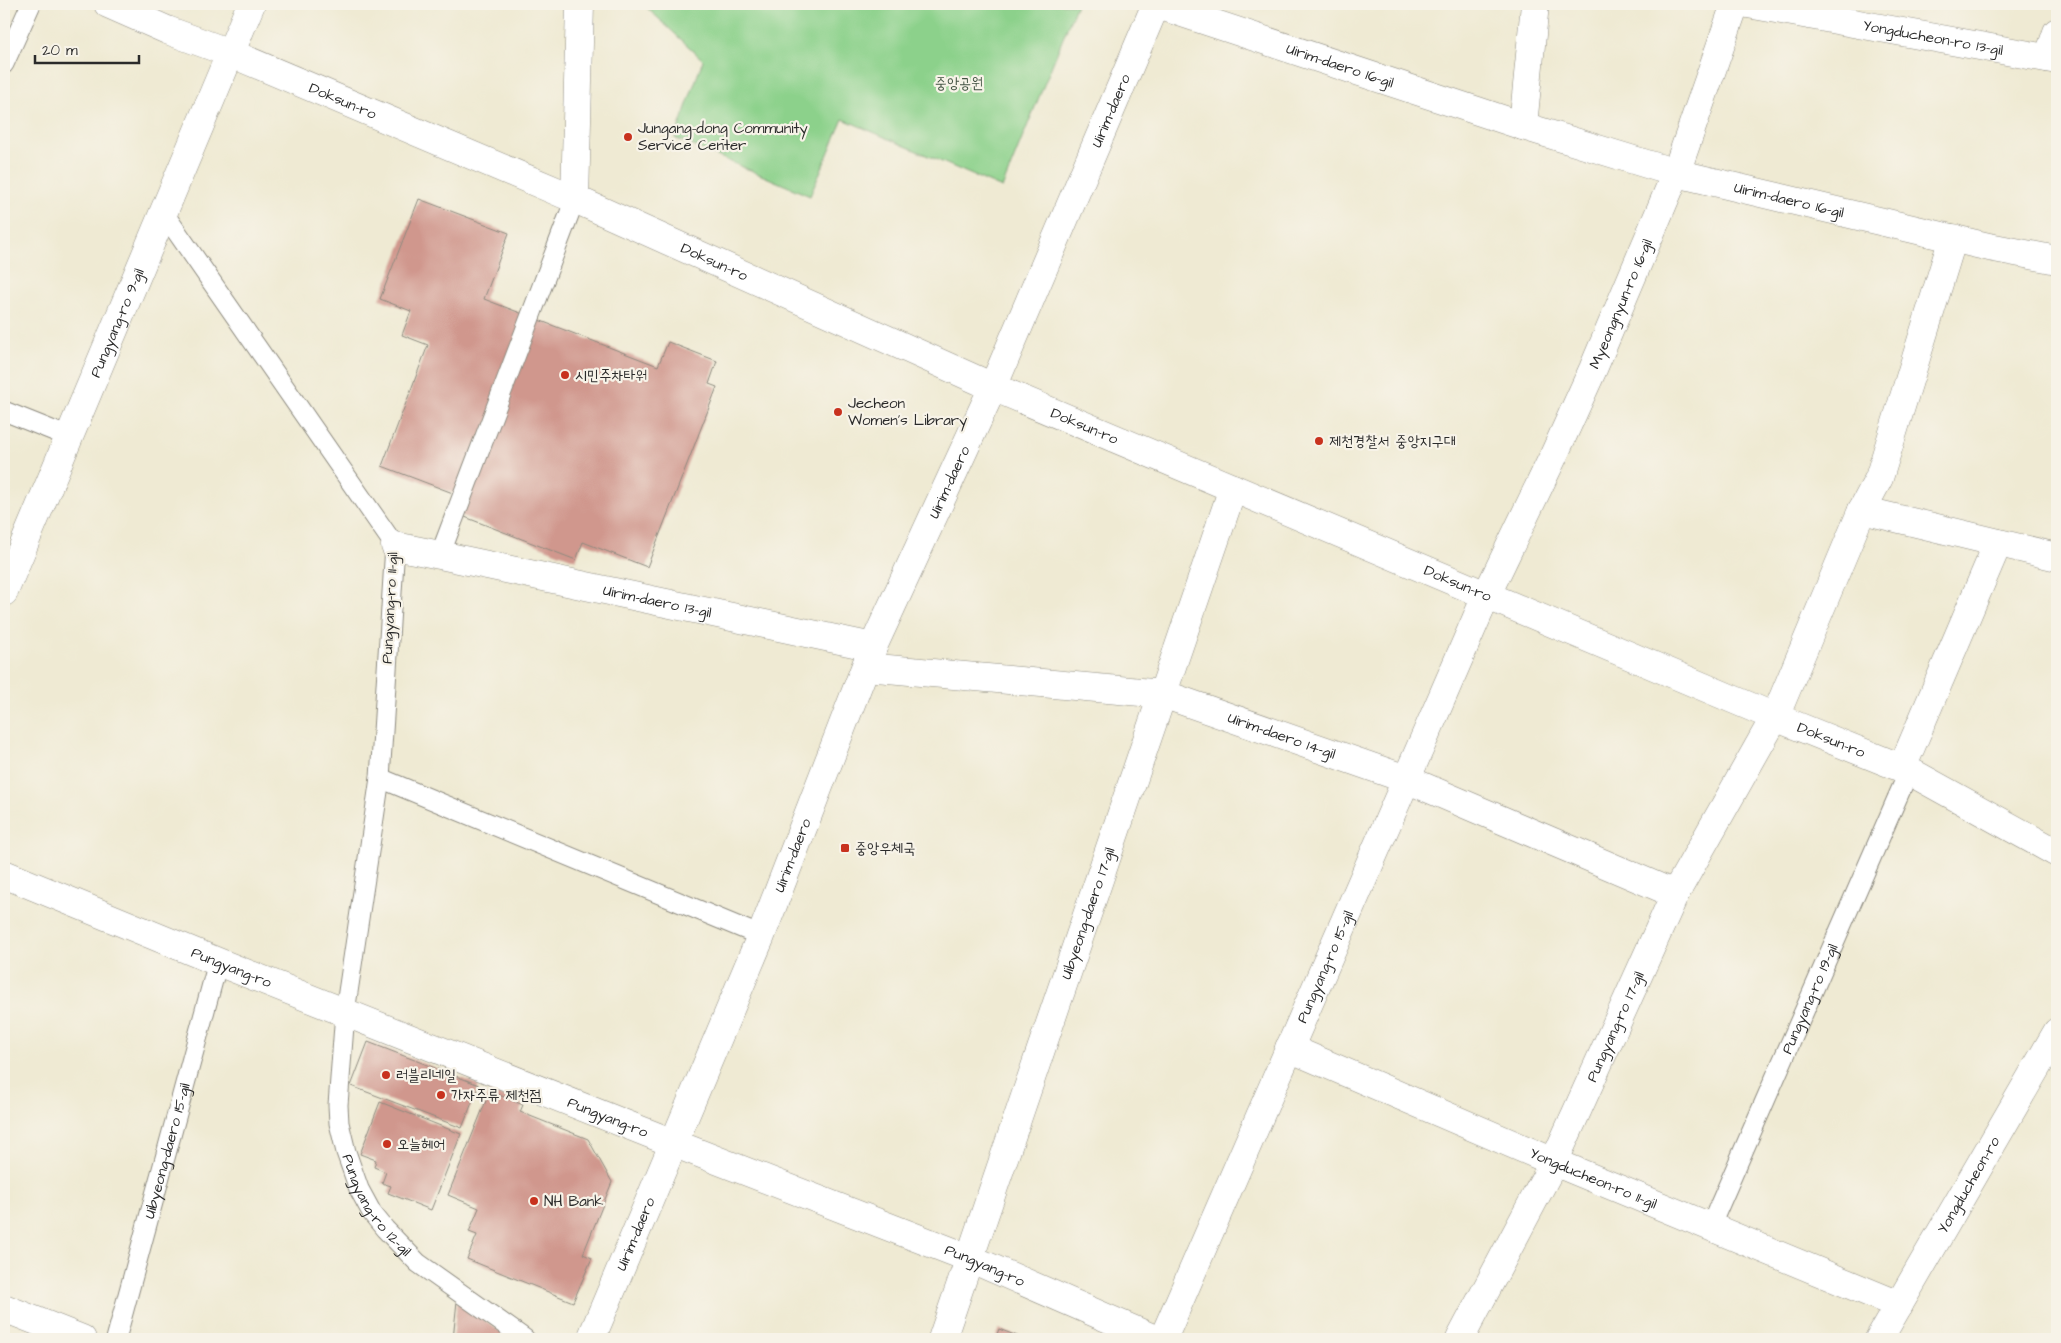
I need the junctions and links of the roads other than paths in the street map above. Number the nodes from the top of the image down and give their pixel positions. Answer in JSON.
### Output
{"nodes":[{"id":1,"x":31,"y":4,"type":"edge"},
{"id":2,"x":108,"y":4,"type":"edge"},
{"id":3,"x":251,"y":4,"type":"edge"},
{"id":4,"x":580,"y":4,"type":"edge"},
{"id":5,"x":1156,"y":4,"type":"edge"},
{"id":6,"x":1535,"y":4,"type":"edge"},
{"id":7,"x":1735,"y":4,"type":"edge"},
{"id":8,"x":1748,"y":4,"type":"edge"},
{"id":9,"x":165,"y":17,"type":"edge"},
{"id":10,"x":2057,"y":32,"type":"edge"},
{"id":11,"x":230,"y":53,"type":"junction"},
{"id":12,"x":2053,"y":59,"type":"edge"},
{"id":13,"x":4,"y":64,"type":"edge"},
{"id":14,"x":1523,"y":126,"type":"junction"},
{"id":15,"x":1676,"y":173,"type":"junction"},
{"id":16,"x":575,"y":199,"type":"junction"},
{"id":17,"x":163,"y":212,"type":"junction"},
{"id":18,"x":1953,"y":238,"type":"junction"},
{"id":19,"x":2057,"y":260,"type":"edge"},
{"id":20,"x":993,"y":387,"type":"junction"},
{"id":21,"x":4,"y":411,"type":"edge"},
{"id":22,"x":69,"y":437,"type":"junction"},
{"id":23,"x":1233,"y":488,"type":"junction"},
{"id":24,"x":1862,"y":510,"type":"junction"},
{"id":25,"x":1998,"y":543,"type":"junction"},
{"id":26,"x":395,"y":546,"type":"junction"},
{"id":27,"x":440,"y":554,"type":"junction"},
{"id":28,"x":2057,"y":557,"type":"edge"},
{"id":29,"x":4,"y":592,"type":"edge"},
{"id":30,"x":1487,"y":594,"type":"junction"},
{"id":31,"x":869,"y":657,"type":"junction"},
{"id":32,"x":1163,"y":694,"type":"junction"},
{"id":33,"x":1776,"y":717,"type":"junction"},
{"id":34,"x":1906,"y":769,"type":"junction"},
{"id":35,"x":380,"y":778,"type":"junction"},
{"id":36,"x":1406,"y":779,"type":"junction"},
{"id":37,"x":2057,"y":853,"type":"edge"},
{"id":38,"x":4,"y":874,"type":"edge"},
{"id":39,"x":1675,"y":894,"type":"junction"},
{"id":40,"x":761,"y":936,"type":"junction"},
{"id":41,"x":218,"y":962,"type":"junction"},
{"id":42,"x":345,"y":1012,"type":"junction"},
{"id":43,"x":2057,"y":1032,"type":"edge"},
{"id":44,"x":1289,"y":1048,"type":"junction"},
{"id":45,"x":673,"y":1143,"type":"junction"},
{"id":46,"x":1554,"y":1162,"type":"junction"},
{"id":47,"x":1710,"y":1226,"type":"junction"},
{"id":48,"x":969,"y":1258,"type":"junction"},
{"id":49,"x":1899,"y":1305,"type":"junction"},
{"id":50,"x":4,"y":1308,"type":"edge"},
{"id":51,"x":82,"y":1339,"type":"edge"},
{"id":52,"x":116,"y":1339,"type":"edge"},
{"id":53,"x":525,"y":1339,"type":"edge"},
{"id":54,"x":591,"y":1339,"type":"edge"},
{"id":55,"x":942,"y":1339,"type":"edge"},
{"id":56,"x":1155,"y":1339,"type":"edge"},
{"id":57,"x":1163,"y":1339,"type":"edge"},
{"id":58,"x":1460,"y":1339,"type":"edge"},
{"id":59,"x":1879,"y":1339,"type":"edge"}],
"edges":[{"from":1,"to":13,"type":"lane"},
{"from":2,"to":9,"type":"street","name":"Doksun-ro"},
{"from":3,"to":11,"type":"street","name":"Pungyang-ro 9-gil"},
{"from":4,"to":16,"type":"street"},
{"from":5,"to":14,"type":"street","name":"Uirim-daero 16-gil"},
{"from":5,"to":20,"type":"street","name":"Uirim-daero"},
{"from":6,"to":14,"type":"street"},
{"from":7,"to":15,"type":"street","name":"Myeongnyun-ro 16-gil"},
{"from":8,"to":12,"type":"street","name":"Yongducheon-ro 13-gil"},
{"from":9,"to":11,"type":"street","name":"Doksun-ro"},
{"from":10,"to":12,"type":"street"},
{"from":11,"to":16,"type":"street","name":"Doksun-ro"},
{"from":11,"to":17,"type":"street","name":"Pungyang-ro 9-gil"},
{"from":14,"to":15,"type":"street","name":"Uirim-daero 16-gil"},
{"from":15,"to":18,"type":"street","name":"Uirim-daero 16-gil"},
{"from":15,"to":30,"type":"street","name":"Myeongnyun-ro 16-gil"},
{"from":16,"to":20,"type":"street","name":"Doksun-ro"},
{"from":16,"to":27,"type":"lane"},
{"from":17,"to":22,"type":"street","name":"Pungyang-ro 9-gil"},
{"from":17,"to":26,"type":"lane","name":"Pungyang-ro 11-gil"},
{"from":18,"to":19,"type":"street","name":"Uirim-daero 16-gil"},
{"from":18,"to":24,"type":"street","name":"Pungyang-ro 17-gil"},
{"from":20,"to":23,"type":"street","name":"Doksun-ro"},
{"from":20,"to":31,"type":"street","name":"Uirim-daero"},
{"from":21,"to":22,"type":"lane"},
{"from":22,"to":29,"type":"street","name":"Pungyang-ro 9-gil"},
{"from":23,"to":30,"type":"street","name":"Doksun-ro"},
{"from":23,"to":32,"type":"street","name":"Uibyeong-daero 17-gil"},
{"from":24,"to":25,"type":"street"},
{"from":24,"to":33,"type":"street","name":"Pungyang-ro 17-gil"},
{"from":25,"to":28,"type":"street"},
{"from":25,"to":34,"type":"street"},
{"from":26,"to":27,"type":"street","name":"Uirim-daero 13-gil"},
{"from":26,"to":35,"type":"lane","name":"Pungyang-ro 11-gil"},
{"from":27,"to":31,"type":"street","name":"Uirim-daero 13-gil"},
{"from":30,"to":33,"type":"street","name":"Doksun-ro"},
{"from":30,"to":36,"type":"street","name":"Pungyang-ro 15-gil"},
{"from":31,"to":32,"type":"street","name":"Uirim-daero 14-gil"},
{"from":31,"to":40,"type":"street","name":"Uirim-daero"},
{"from":32,"to":36,"type":"street","name":"Uirim-daero 14-gil"},
{"from":32,"to":48,"type":"street","name":"Uibyeong-daero 17-gil"},
{"from":33,"to":34,"type":"street","name":"Doksun-ro"},
{"from":33,"to":39,"type":"street","name":"Pungyang-ro 17-gil"},
{"from":34,"to":37,"type":"street","name":"Doksun-ro"},
{"from":34,"to":47,"type":"lane","name":"Pungyang-ro 19-gil"},
{"from":35,"to":40,"type":"lane"},
{"from":35,"to":42,"type":"lane","name":"Pungyang-ro 11-gil"},
{"from":36,"to":39,"type":"street","name":"Uirim-daero 14-gil"},
{"from":36,"to":44,"type":"street","name":"Pungyang-ro 15-gil"},
{"from":38,"to":41,"type":"street","name":"Pungyang-ro"},
{"from":39,"to":46,"type":"street","name":"Pungyang-ro 17-gil"},
{"from":40,"to":45,"type":"street","name":"Uirim-daero"},
{"from":41,"to":42,"type":"street","name":"Pungyang-ro"},
{"from":41,"to":52,"type":"lane","name":"Uibyeong-daero 15-gil"},
{"from":42,"to":45,"type":"street","name":"Pungyang-ro"},
{"from":42,"to":53,"type":"lane","name":"Pungyang-ro 12-gil"},
{"from":43,"to":49,"type":"street","name":"Yongducheon-ro"},
{"from":44,"to":46,"type":"street","name":"Yongducheon-ro 11-gil"},
{"from":44,"to":57,"type":"street","name":"Pungyang-ro 15-gil"},
{"from":45,"to":48,"type":"street","name":"Pungyang-ro"},
{"from":45,"to":54,"type":"street","name":"Uirim-daero"},
{"from":46,"to":47,"type":"street","name":"Yongducheon-ro 11-gil"},
{"from":46,"to":58,"type":"street","name":"Pungyang-ro 17-gil"},
{"from":47,"to":49,"type":"street","name":"Yongducheon-ro 11-gil"},
{"from":48,"to":55,"type":"street","name":"Uibyeong-daero 17-gil"},
{"from":48,"to":56,"type":"street","name":"Pungyang-ro"},
{"from":49,"to":59,"type":"street","name":"Yongducheon-ro"},
{"from":50,"to":51,"type":"street"}]}
